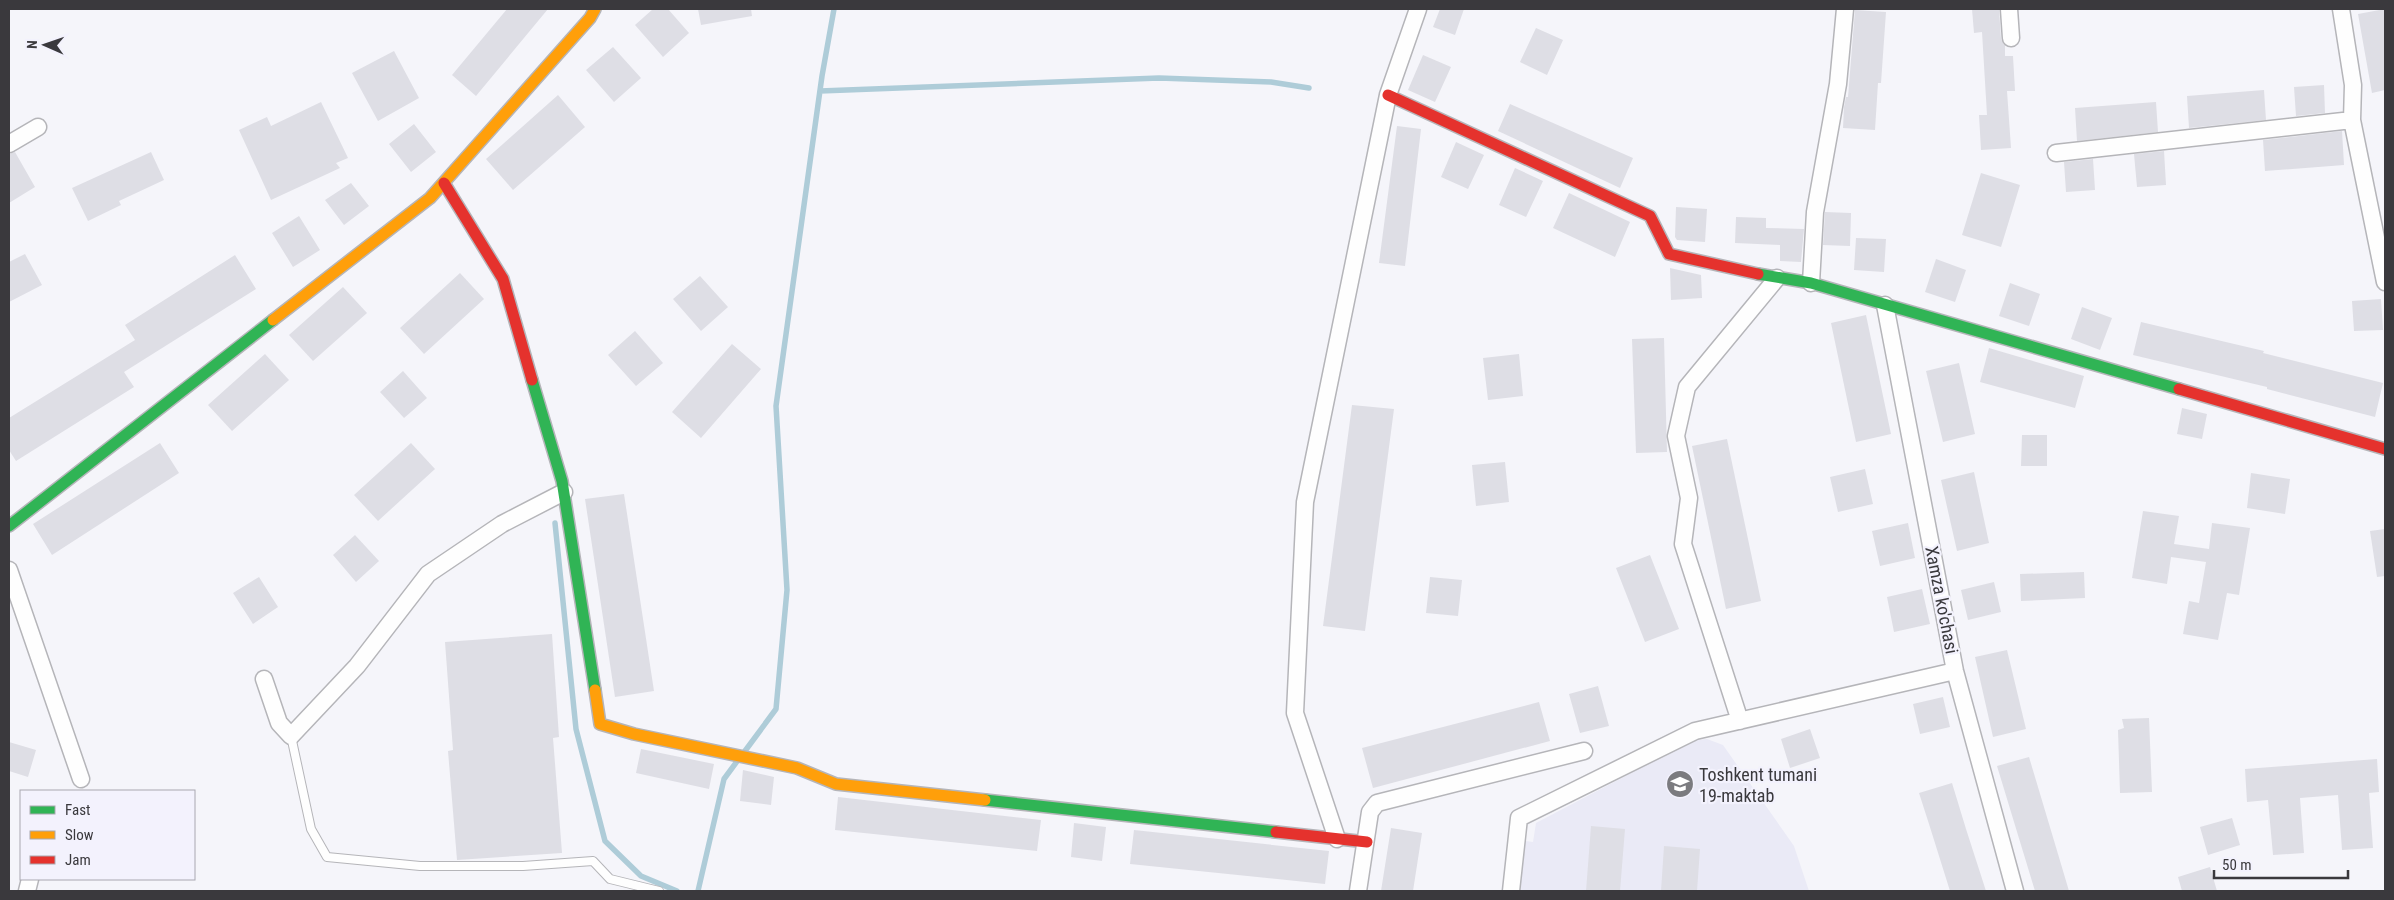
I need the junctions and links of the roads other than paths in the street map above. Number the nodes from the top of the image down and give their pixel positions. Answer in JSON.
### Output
{"nodes":[{"id":1,"x":595,"y":9,"type":"edge"},
{"id":2,"x":1418,"y":9,"type":"edge"},
{"id":3,"x":1845,"y":9,"type":"edge"},
{"id":4,"x":2008,"y":9,"type":"edge"},
{"id":5,"x":2341,"y":9,"type":"edge"},
{"id":6,"x":2010,"y":38,"type":"dead end"},
{"id":7,"x":1388,"y":95,"type":"junction"},
{"id":8,"x":2352,"y":120,"type":"junction"},
{"id":9,"x":38,"y":127,"type":"dead end"},
{"id":10,"x":9,"y":144,"type":"edge"},
{"id":11,"x":2056,"y":153,"type":"dead end"},
{"id":12,"x":444,"y":183,"type":"junction"},
{"id":13,"x":1777,"y":278,"type":"junction"},
{"id":14,"x":2385,"y":282,"type":"edge"},
{"id":15,"x":1810,"y":283,"type":"junction"},
{"id":16,"x":1885,"y":305,"type":"junction"},
{"id":17,"x":2385,"y":449,"type":"edge"},
{"id":18,"x":564,"y":492,"type":"junction"},
{"id":19,"x":9,"y":526,"type":"edge"},
{"id":20,"x":9,"y":570,"type":"edge"},
{"id":21,"x":1955,"y":671,"type":"junction"},
{"id":22,"x":264,"y":679,"type":"dead end"},
{"id":23,"x":1740,"y":722,"type":"junction"},
{"id":24,"x":291,"y":736,"type":"junction"},
{"id":25,"x":1584,"y":751,"type":"dead end"},
{"id":26,"x":81,"y":779,"type":"dead end"},
{"id":27,"x":1337,"y":839,"type":"junction"},
{"id":28,"x":1367,"y":842,"type":"junction"},
{"id":29,"x":659,"y":891,"type":"edge"},
{"id":30,"x":1358,"y":891,"type":"edge"},
{"id":31,"x":1511,"y":891,"type":"edge"},
{"id":32,"x":2015,"y":891,"type":"edge"}],
"edges":[{"from":1,"to":12,"type":"street"},
{"from":2,"to":7,"type":"street"},
{"from":3,"to":15,"type":"street"},
{"from":4,"to":6,"type":"street"},
{"from":5,"to":8,"type":"street"},
{"from":7,"to":13,"type":"street"},
{"from":7,"to":27,"type":"street"},
{"from":8,"to":11,"type":"street"},
{"from":8,"to":14,"type":"street"},
{"from":9,"to":10,"type":"street"},
{"from":12,"to":18,"type":"street"},
{"from":12,"to":19,"type":"street"},
{"from":13,"to":15,"type":"street"},
{"from":13,"to":23,"type":"street"},
{"from":15,"to":16,"type":"street"},
{"from":16,"to":17,"type":"street"},
{"from":16,"to":21,"type":"street","name":"Xamza ko'chasi"},
{"from":18,"to":24,"type":"street"},
{"from":18,"to":27,"type":"street"},
{"from":20,"to":26,"type":"street"},
{"from":21,"to":23,"type":"street"},
{"from":21,"to":32,"type":"street","name":"Xamza ko'chasi"},
{"from":22,"to":24,"type":"street"},
{"from":23,"to":31,"type":"street"},
{"from":24,"to":29,"type":"lane"},
{"from":25,"to":28,"type":"street"},
{"from":27,"to":28,"type":"street"},
{"from":28,"to":30,"type":"street"}]}
